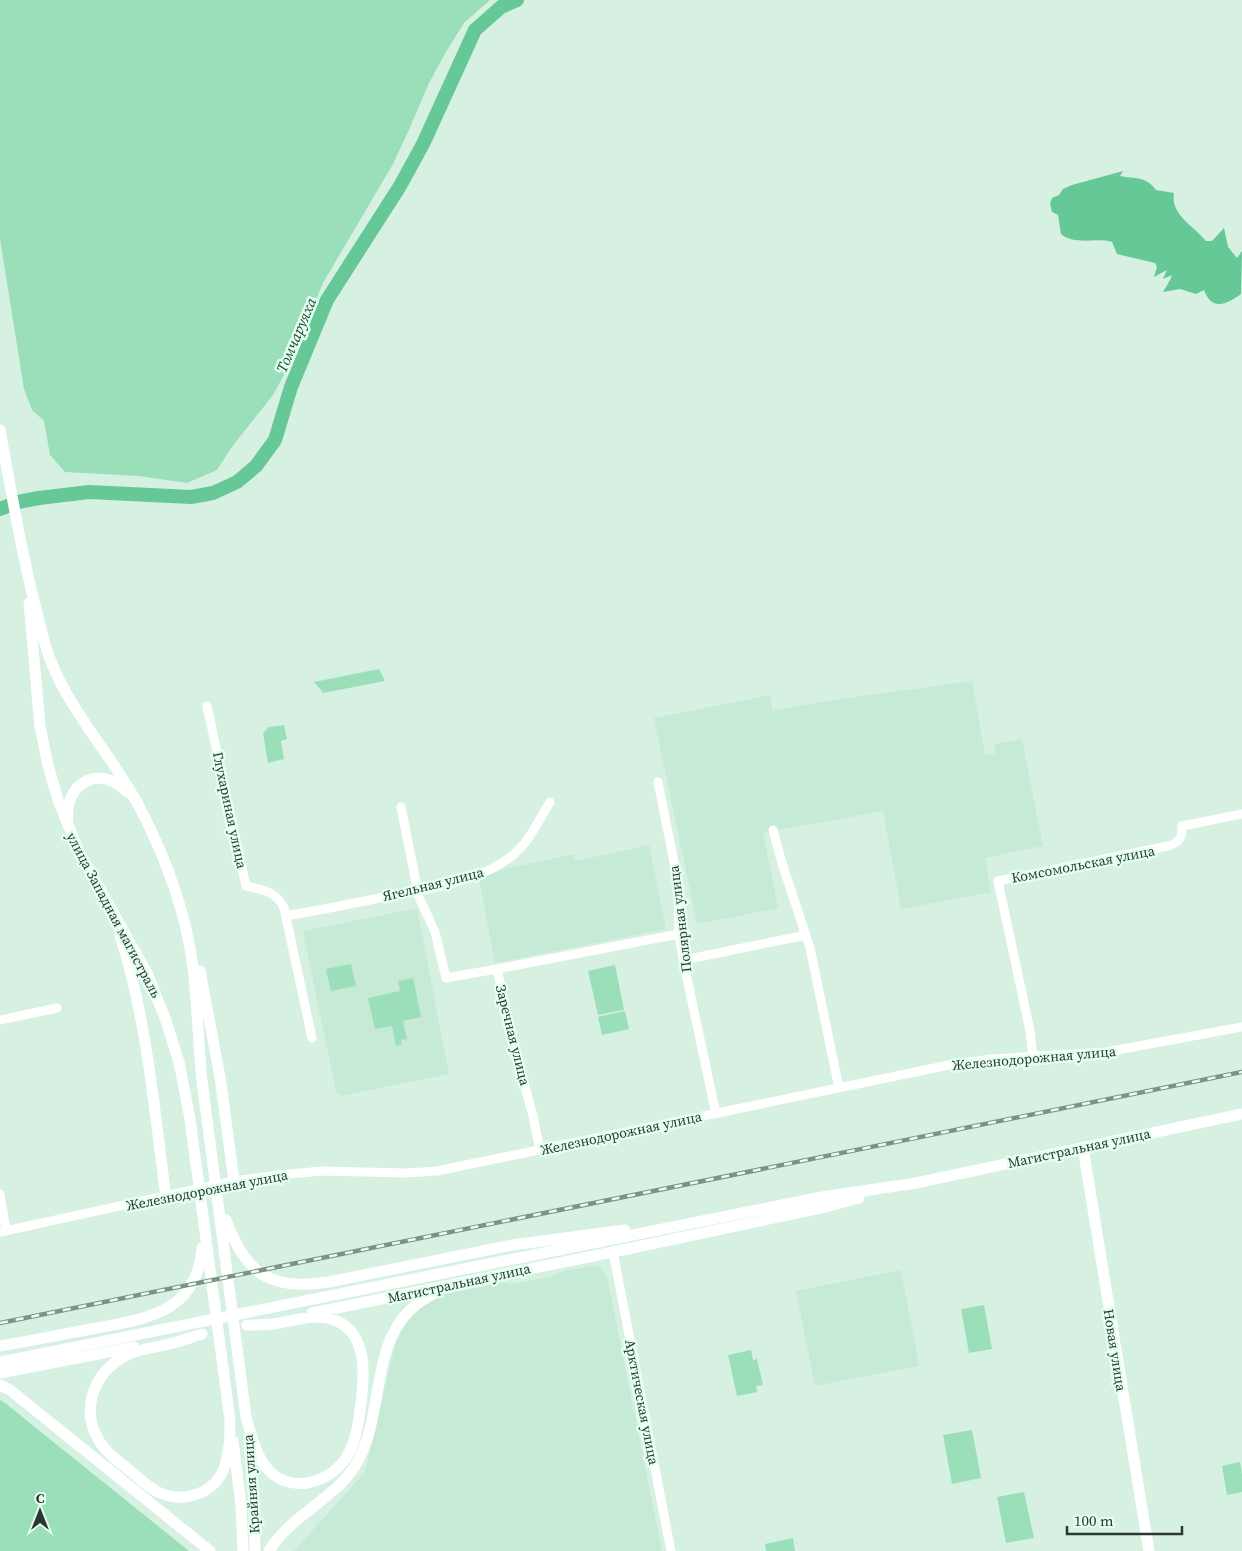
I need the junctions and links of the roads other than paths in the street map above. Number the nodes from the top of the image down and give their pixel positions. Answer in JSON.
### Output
{"nodes":[{"id":1,"x":0,"y":430,"type":"edge"},
{"id":2,"x":25,"y":561,"type":"junction"},
{"id":3,"x":207,"y":706,"type":"dead end"},
{"id":4,"x":658,"y":782,"type":"dead end"},
{"id":5,"x":550,"y":802,"type":"dead end"},
{"id":6,"x":139,"y":807,"type":"junction"},
{"id":7,"x":401,"y":807,"type":"dead end"},
{"id":8,"x":1242,"y":814,"type":"edge"},
{"id":9,"x":773,"y":830,"type":"dead end"},
{"id":10,"x":72,"y":838,"type":"junction"},
{"id":11,"x":171,"y":879,"type":"junction"},
{"id":12,"x":417,"y":891,"type":"junction"},
{"id":13,"x":113,"y":912,"type":"junction"},
{"id":14,"x":286,"y":916,"type":"junction"},
{"id":15,"x":680,"y":934,"type":"junction"},
{"id":16,"x":806,"y":935,"type":"junction"},
{"id":17,"x":684,"y":960,"type":"junction"},
{"id":18,"x":497,"y":969,"type":"junction"},
{"id":19,"x":57,"y":1008,"type":"dead end"},
{"id":20,"x":0,"y":1020,"type":"edge"},
{"id":21,"x":1242,"y":1027,"type":"edge"},
{"id":22,"x":312,"y":1038,"type":"dead end"},
{"id":23,"x":1033,"y":1057,"type":"junction"},
{"id":24,"x":839,"y":1088,"type":"junction"},
{"id":25,"x":716,"y":1114,"type":"junction"},
{"id":26,"x":1242,"y":1114,"type":"edge"},
{"id":27,"x":1083,"y":1148,"type":"junction"},
{"id":28,"x":540,"y":1150,"type":"junction"},
{"id":29,"x":234,"y":1181,"type":"junction"},
{"id":30,"x":916,"y":1183,"type":"junction"},
{"id":31,"x":0,"y":1194,"type":"edge"},
{"id":32,"x":166,"y":1197,"type":"junction"},
{"id":33,"x":218,"y":1200,"type":"junction"},
{"id":34,"x":780,"y":1206,"type":"junction"},
{"id":35,"x":203,"y":1214,"type":"junction"},
{"id":36,"x":3,"y":1231,"type":"edge"},
{"id":37,"x":613,"y":1252,"type":"junction"},
{"id":38,"x":471,"y":1280,"type":"junction"},
{"id":39,"x":246,"y":1325,"type":"junction"},
{"id":40,"x":202,"y":1334,"type":"junction"},
{"id":41,"x":0,"y":1346,"type":"edge"},
{"id":42,"x":0,"y":1362,"type":"edge"},
{"id":43,"x":0,"y":1373,"type":"edge"},
{"id":44,"x":0,"y":1385,"type":"edge"},
{"id":45,"x":246,"y":1417,"type":"junction"},
{"id":46,"x":230,"y":1420,"type":"junction"},
{"id":47,"x":210,"y":1551,"type":"edge"},
{"id":48,"x":243,"y":1551,"type":"edge"},
{"id":49,"x":255,"y":1551,"type":"edge"},
{"id":50,"x":269,"y":1551,"type":"edge"},
{"id":51,"x":671,"y":1551,"type":"edge"},
{"id":52,"x":1149,"y":1551,"type":"edge"}],
"edges":[{"from":1,"to":2,"type":"main road","name":"улица Западная магистраль"},
{"from":2,"to":6,"type":"main road","name":"улица Западная магистраль"},
{"from":2,"to":10,"type":"main road","name":"улица Западная магистраль"},
{"from":3,"to":14,"type":"street","name":"Глухариная улица"},
{"from":4,"to":15,"type":"street","name":"Полярная улица"},
{"from":5,"to":12,"type":"street","name":"Ягельная улица"},
{"from":6,"to":10,"type":"main road"},
{"from":6,"to":11,"type":"main road","name":"улица Западная магистраль"},
{"from":7,"to":12,"type":"street","name":"Заречная улица"},
{"from":8,"to":23,"type":"street","name":"Комсомольская улица"},
{"from":9,"to":16,"type":"street"},
{"from":10,"to":13,"type":"main road","name":"улица Западная магистраль"},
{"from":11,"to":29,"type":"main road"},
{"from":11,"to":33,"type":"main road","name":"улица Западная магистраль"},
{"from":12,"to":14,"type":"street","name":"Ягельная улица"},
{"from":12,"to":18,"type":"street","name":"Заречная улица"},
{"from":13,"to":32,"type":"main road"},
{"from":13,"to":35,"type":"main road","name":"улица Западная магистраль"},
{"from":14,"to":22,"type":"street","name":"Глухариная улица"},
{"from":15,"to":17,"type":"street","name":"Полярная улица"},
{"from":15,"to":18,"type":"street"},
{"from":16,"to":17,"type":"street"},
{"from":16,"to":24,"type":"street"},
{"from":17,"to":25,"type":"street","name":"Полярная улица"},
{"from":18,"to":28,"type":"street","name":"Заречная улица"},
{"from":19,"to":20,"type":"street"},
{"from":21,"to":23,"type":"street","name":"Железнодорожная улица"},
{"from":23,"to":24,"type":"street","name":"Железнодорожная улица"},
{"from":24,"to":25,"type":"street","name":"Железнодорожная улица"},
{"from":25,"to":28,"type":"street","name":"Железнодорожная улица"},
{"from":26,"to":27,"type":"main road","name":"Магистральная улица"},
{"from":27,"to":30,"type":"main road","name":"Магистральная улица"},
{"from":27,"to":52,"type":"main road","name":"Новая улица"},
{"from":28,"to":29,"type":"street","name":"Железнодорожная улица"},
{"from":29,"to":32,"type":"street","name":"Железнодорожная улица"},
{"from":30,"to":34,"type":"main road","name":"Магистральная улица"},
{"from":30,"to":37,"type":"main road","name":"Магистральная улица"},
{"from":31,"to":36,"type":"street"},
{"from":32,"to":36,"type":"street","name":"Железнодорожная улица"},
{"from":33,"to":34,"type":"main road"},
{"from":33,"to":45,"type":"main road"},
{"from":34,"to":42,"type":"main road","name":"Магистральная улица"},
{"from":35,"to":41,"type":"main road"},
{"from":35,"to":46,"type":"main road"},
{"from":37,"to":38,"type":"main road","name":"Магистральная улица"},
{"from":37,"to":51,"type":"street","name":"Арктическая улица"},
{"from":38,"to":39,"type":"main road","name":"Магистральная улица"},
{"from":38,"to":50,"type":"main road"},
{"from":39,"to":40,"type":"main road","name":"Магистральная улица"},
{"from":39,"to":45,"type":"main road"},
{"from":40,"to":43,"type":"main road","name":"Магистральная улица"},
{"from":40,"to":46,"type":"main road"},
{"from":44,"to":47,"type":"main road"},
{"from":45,"to":49,"type":"main road","name":"Крайняя улица"},
{"from":46,"to":48,"type":"main road","name":"Крайняя улица"}]}
